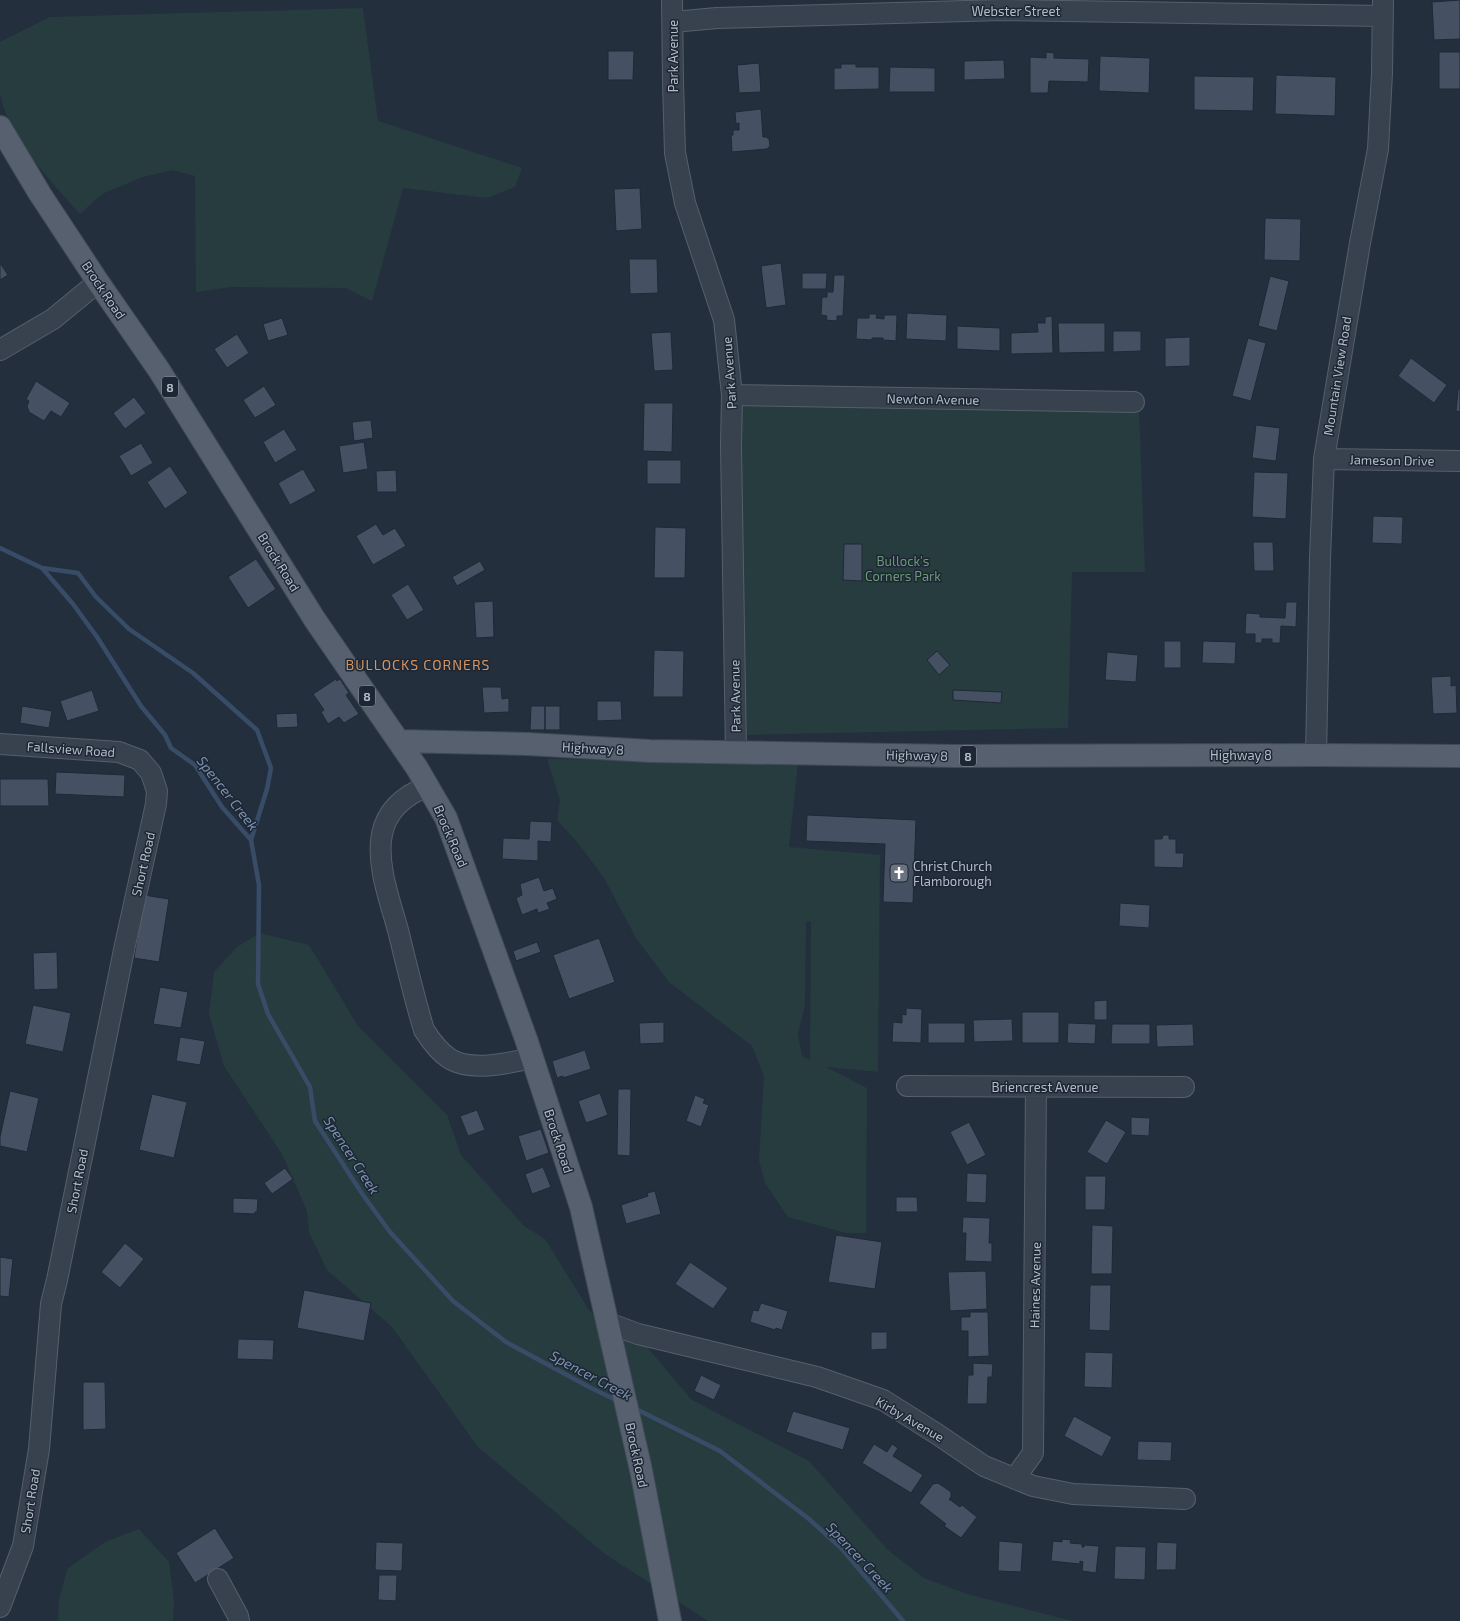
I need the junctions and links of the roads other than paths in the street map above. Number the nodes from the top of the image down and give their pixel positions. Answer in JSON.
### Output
{"nodes":[{"id":1,"x":672,"y":0,"type":"edge"},
{"id":2,"x":1002,"y":5,"type":"edge"},
{"id":3,"x":1383,"y":8,"type":"edge"},
{"id":4,"x":673,"y":22,"type":"junction"},
{"id":5,"x":0,"y":127,"type":"edge"},
{"id":6,"x":98,"y":282,"type":"junction"},
{"id":7,"x":0,"y":350,"type":"edge"},
{"id":8,"x":732,"y":395,"type":"junction"},
{"id":9,"x":1134,"y":402,"type":"dead end"},
{"id":10,"x":1324,"y":459,"type":"junction"},
{"id":11,"x":1460,"y":461,"type":"edge"},
{"id":12,"x":398,"y":741,"type":"junction"},
{"id":13,"x":0,"y":744,"type":"edge"},
{"id":14,"x":736,"y":753,"type":"junction"},
{"id":15,"x":1316,"y":755,"type":"junction"},
{"id":16,"x":1460,"y":756,"type":"edge"},
{"id":17,"x":140,"y":760,"type":"joint"},
{"id":18,"x":428,"y":786,"type":"junction"},
{"id":19,"x":532,"y":1058,"type":"junction"},
{"id":20,"x":907,"y":1086,"type":"dead end"},
{"id":21,"x":1036,"y":1087,"type":"junction"},
{"id":22,"x":1184,"y":1087,"type":"dead end"},
{"id":23,"x":608,"y":1323,"type":"junction"},
{"id":24,"x":1014,"y":1478,"type":"junction"},
{"id":25,"x":1185,"y":1499,"type":"dead end"},
{"id":26,"x":218,"y":1579,"type":"dead end"},
{"id":27,"x":0,"y":1607,"type":"edge"},
{"id":28,"x":239,"y":1621,"type":"edge"},
{"id":29,"x":670,"y":1621,"type":"edge"}],
"edges":[{"from":1,"to":4,"type":"street","name":"Park Avenue"},
{"from":2,"to":3,"type":"street","name":"Webster Street"},
{"from":2,"to":4,"type":"street","name":"Webster Street"},
{"from":3,"to":10,"type":"street","name":"Mountain View Road"},
{"from":4,"to":8,"type":"street","name":"Park Avenue"},
{"from":5,"to":6,"type":"main road","name":"Brock Road","number":"8"},
{"from":6,"to":7,"type":"street"},
{"from":6,"to":12,"type":"main road","name":"Brock Road","number":"8"},
{"from":8,"to":9,"type":"street","name":"Newton Avenue"},
{"from":8,"to":14,"type":"street","name":"Park Avenue"},
{"from":10,"to":11,"type":"street","name":"Jameson Drive"},
{"from":10,"to":15,"type":"street","name":"Mountain View Road"},
{"from":12,"to":14,"type":"main road","name":"Highway 8","number":"8"},
{"from":12,"to":18,"type":"main road","name":"Brock Road"},
{"from":13,"to":17,"type":"street","name":"Fallsview Road"},
{"from":14,"to":15,"type":"main road","name":"Highway 8","number":"8"},
{"from":15,"to":16,"type":"main road","name":"Highway 8","number":"8"},
{"from":17,"to":27,"type":"street","name":"Short Road"},
{"from":18,"to":19,"type":"main road","name":"Brock Road"},
{"from":18,"to":19,"type":"street"},
{"from":19,"to":23,"type":"main road","name":"Brock Road"},
{"from":20,"to":21,"type":"street","name":"Briencrest Avenue"},
{"from":21,"to":22,"type":"street","name":"Briencrest Avenue"},
{"from":21,"to":24,"type":"street","name":"Haines Avenue"},
{"from":23,"to":24,"type":"street","name":"Kirby Avenue"},
{"from":23,"to":29,"type":"main road","name":"Brock Road"},
{"from":24,"to":25,"type":"street","name":"Kirby Avenue"},
{"from":26,"to":28,"type":"street"}]}
